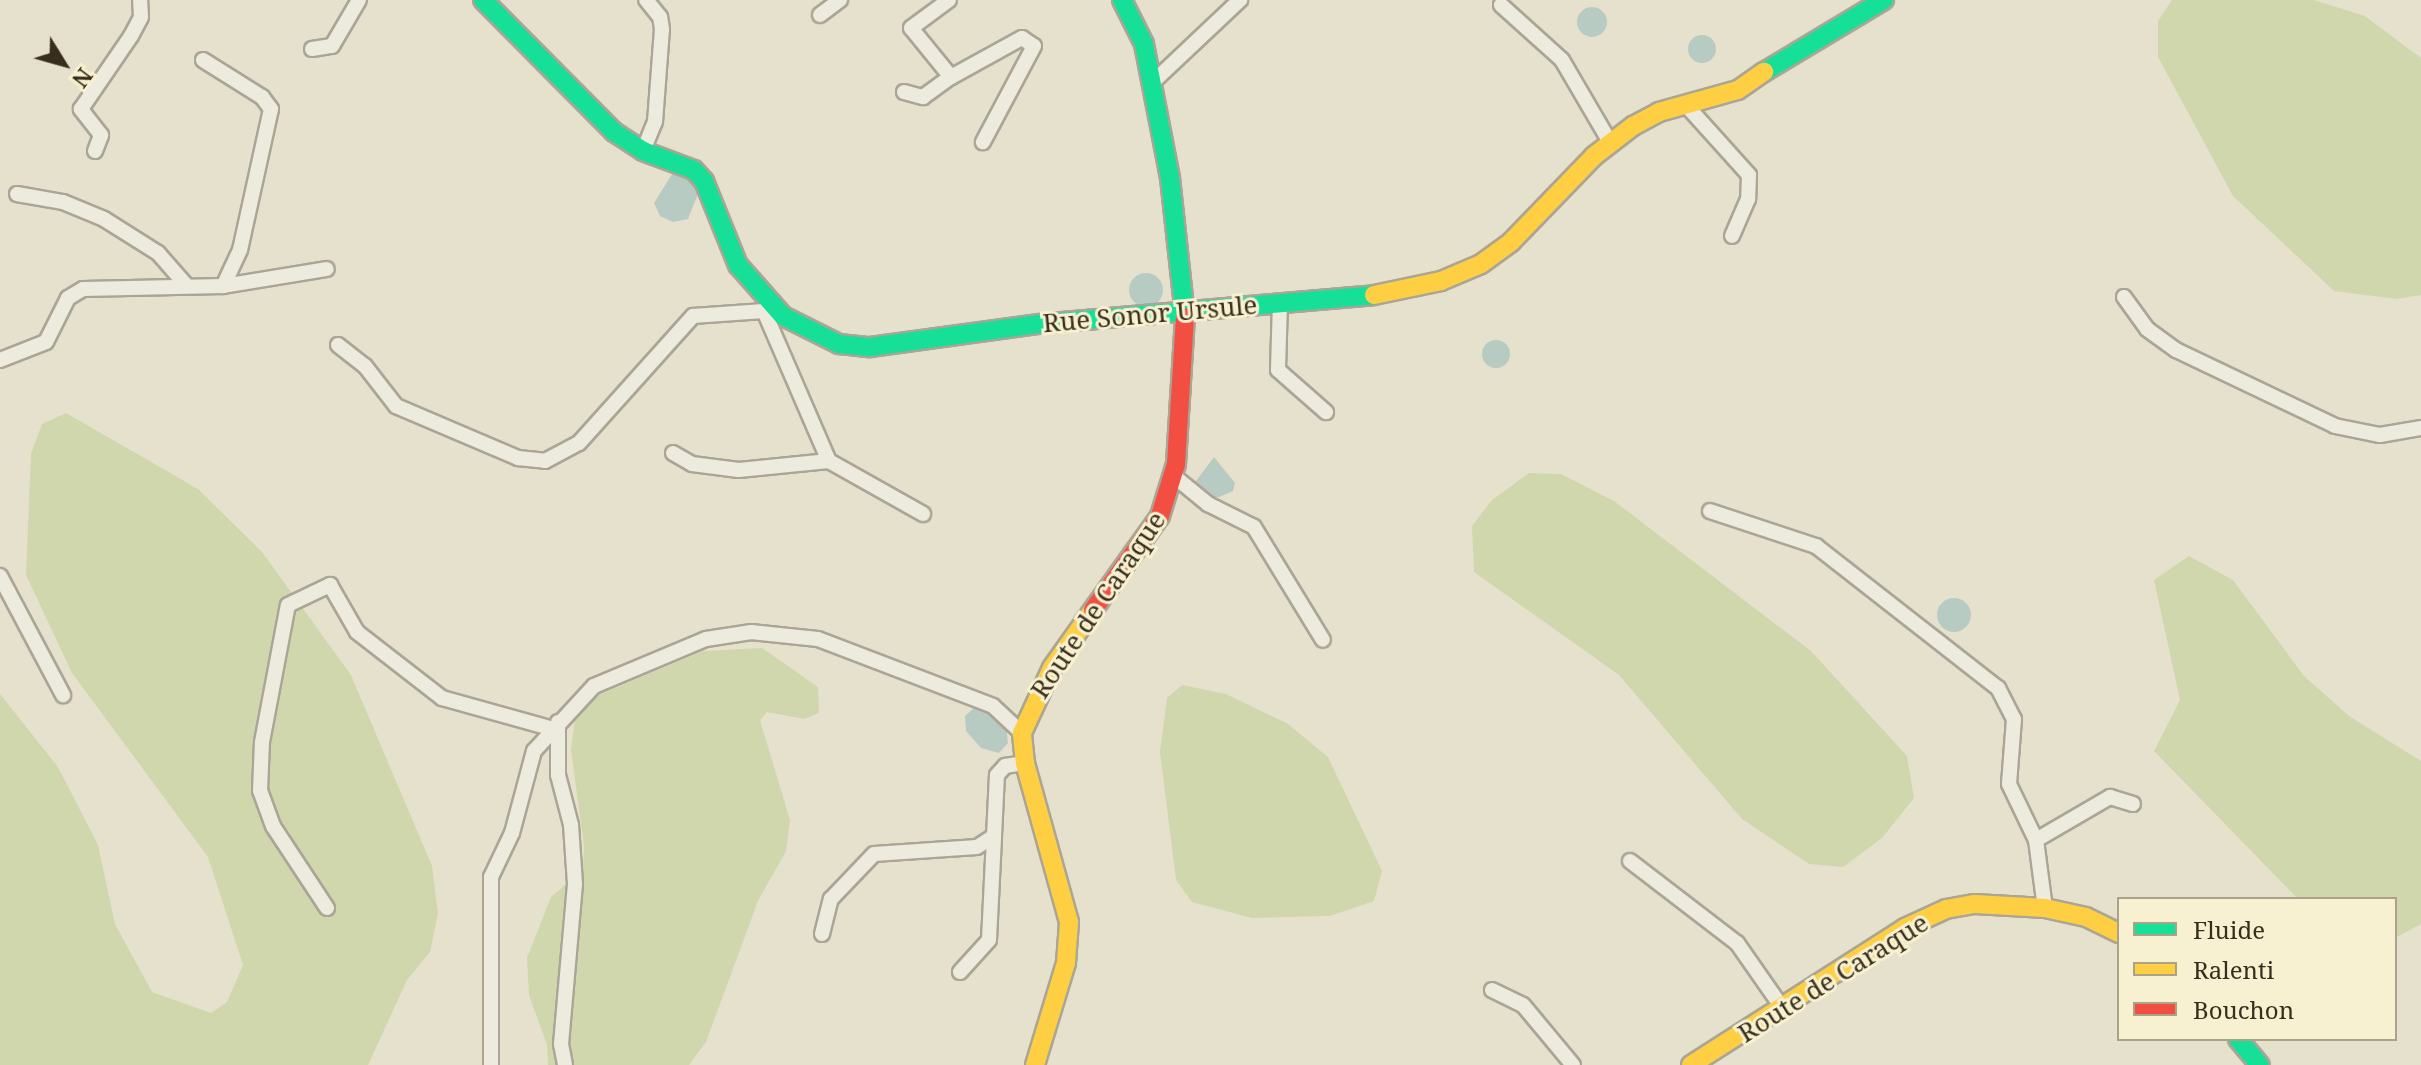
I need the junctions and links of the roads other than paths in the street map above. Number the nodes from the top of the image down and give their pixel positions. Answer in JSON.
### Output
{"nodes":[{"id":1,"x":140,"y":0,"type":"edge"},
{"id":2,"x":359,"y":0,"type":"edge"},
{"id":3,"x":483,"y":0,"type":"edge"},
{"id":4,"x":646,"y":0,"type":"edge"},
{"id":5,"x":840,"y":0,"type":"edge"},
{"id":6,"x":1122,"y":0,"type":"edge"},
{"id":7,"x":1240,"y":0,"type":"edge"},
{"id":8,"x":1884,"y":0,"type":"edge"},
{"id":9,"x":936,"y":3,"type":"edge"},
{"id":10,"x":1501,"y":5,"type":"dead end"},
{"id":11,"x":820,"y":15,"type":"dead end"},
{"id":12,"x":312,"y":49,"type":"dead end"},
{"id":13,"x":203,"y":60,"type":"dead end"},
{"id":14,"x":951,"y":77,"type":"junction"},
{"id":15,"x":1153,"y":82,"type":"junction"},
{"id":16,"x":904,"y":92,"type":"dead end"},
{"id":17,"x":1686,"y":105,"type":"junction"},
{"id":18,"x":983,"y":142,"type":"dead end"},
{"id":19,"x":1610,"y":142,"type":"junction"},
{"id":20,"x":95,"y":151,"type":"dead end"},
{"id":21,"x":643,"y":151,"type":"junction"},
{"id":22,"x":17,"y":194,"type":"dead end"},
{"id":23,"x":1732,"y":236,"type":"dead end"},
{"id":24,"x":327,"y":269,"type":"dead end"},
{"id":25,"x":187,"y":286,"type":"junction"},
{"id":26,"x":223,"y":286,"type":"junction"},
{"id":27,"x":2124,"y":297,"type":"dead end"},
{"id":28,"x":1280,"y":302,"type":"junction"},
{"id":29,"x":767,"y":307,"type":"junction"},
{"id":30,"x":1185,"y":312,"type":"junction"},
{"id":31,"x":338,"y":345,"type":"dead end"},
{"id":32,"x":0,"y":360,"type":"edge"},
{"id":33,"x":1326,"y":412,"type":"dead end"},
{"id":34,"x":2421,"y":428,"type":"edge"},
{"id":35,"x":673,"y":453,"type":"dead end"},
{"id":36,"x":829,"y":461,"type":"junction"},
{"id":37,"x":1175,"y":477,"type":"junction"},
{"id":38,"x":1710,"y":511,"type":"dead end"},
{"id":39,"x":923,"y":514,"type":"dead end"},
{"id":40,"x":0,"y":576,"type":"edge"},
{"id":41,"x":1323,"y":640,"type":"dead end"},
{"id":42,"x":63,"y":695,"type":"dead end"},
{"id":43,"x":554,"y":725,"type":"junction"},
{"id":44,"x":1022,"y":733,"type":"junction"},
{"id":45,"x":1025,"y":763,"type":"junction"},
{"id":46,"x":2133,"y":804,"type":"dead end"},
{"id":47,"x":994,"y":836,"type":"junction"},
{"id":48,"x":2036,"y":840,"type":"junction"},
{"id":49,"x":1630,"y":861,"type":"dead end"},
{"id":50,"x":327,"y":908,"type":"dead end"},
{"id":51,"x":2045,"y":908,"type":"junction"},
{"id":52,"x":2117,"y":932,"type":"edge"},
{"id":53,"x":822,"y":934,"type":"dead end"},
{"id":54,"x":960,"y":972,"type":"dead end"},
{"id":55,"x":1492,"y":990,"type":"dead end"},
{"id":56,"x":1783,"y":1009,"type":"junction"},
{"id":57,"x":2240,"y":1041,"type":"edge"},
{"id":58,"x":491,"y":1065,"type":"edge"},
{"id":59,"x":565,"y":1065,"type":"edge"},
{"id":60,"x":1035,"y":1065,"type":"edge"},
{"id":61,"x":1573,"y":1065,"type":"edge"},
{"id":62,"x":1691,"y":1065,"type":"edge"},
{"id":63,"x":2260,"y":1065,"type":"edge"}],
"edges":[{"from":1,"to":20,"type":"street"},
{"from":2,"to":12,"type":"street"},
{"from":3,"to":21,"type":"street","name":"Rue Sonor Ursule"},
{"from":4,"to":21,"type":"street"},
{"from":5,"to":11,"type":"street"},
{"from":6,"to":15,"type":"street","name":"Route de Caraque"},
{"from":7,"to":15,"type":"street"},
{"from":8,"to":17,"type":"street","name":"Rue Sonor Ursule"},
{"from":9,"to":14,"type":"street"},
{"from":10,"to":19,"type":"street"},
{"from":13,"to":26,"type":"street"},
{"from":14,"to":16,"type":"street"},
{"from":14,"to":18,"type":"street"},
{"from":15,"to":30,"type":"street","name":"Route de Caraque"},
{"from":17,"to":19,"type":"street","name":"Rue Sonor Ursule"},
{"from":17,"to":23,"type":"street"},
{"from":19,"to":28,"type":"street","name":"Rue Sonor Ursule"},
{"from":21,"to":29,"type":"street","name":"Rue Sonor Ursule"},
{"from":22,"to":25,"type":"street"},
{"from":24,"to":26,"type":"street"},
{"from":25,"to":26,"type":"street"},
{"from":25,"to":32,"type":"street"},
{"from":27,"to":34,"type":"street"},
{"from":28,"to":30,"type":"street","name":"Rue Sonor Ursule"},
{"from":28,"to":33,"type":"street"},
{"from":29,"to":30,"type":"street","name":"Rue Sonor Ursule"},
{"from":29,"to":31,"type":"street"},
{"from":29,"to":36,"type":"street"},
{"from":30,"to":37,"type":"street","name":"Route de Caraque"},
{"from":35,"to":36,"type":"street"},
{"from":36,"to":39,"type":"street"},
{"from":37,"to":41,"type":"street"},
{"from":37,"to":44,"type":"street","name":"Route de Caraque"},
{"from":38,"to":48,"type":"street"},
{"from":40,"to":42,"type":"street"},
{"from":43,"to":44,"type":"street"},
{"from":43,"to":50,"type":"street"},
{"from":43,"to":58,"type":"street"},
{"from":43,"to":59,"type":"street"},
{"from":44,"to":45,"type":"street"},
{"from":45,"to":47,"type":"street"},
{"from":45,"to":60,"type":"street"},
{"from":46,"to":48,"type":"street"},
{"from":47,"to":53,"type":"street"},
{"from":47,"to":54,"type":"street"},
{"from":48,"to":51,"type":"street"},
{"from":49,"to":56,"type":"street"},
{"from":51,"to":52,"type":"street","name":"Route de Caraque"},
{"from":51,"to":56,"type":"street","name":"Route de Caraque"},
{"from":55,"to":61,"type":"street"},
{"from":56,"to":62,"type":"street","name":"Route de Caraque"},
{"from":57,"to":63,"type":"street"}]}
